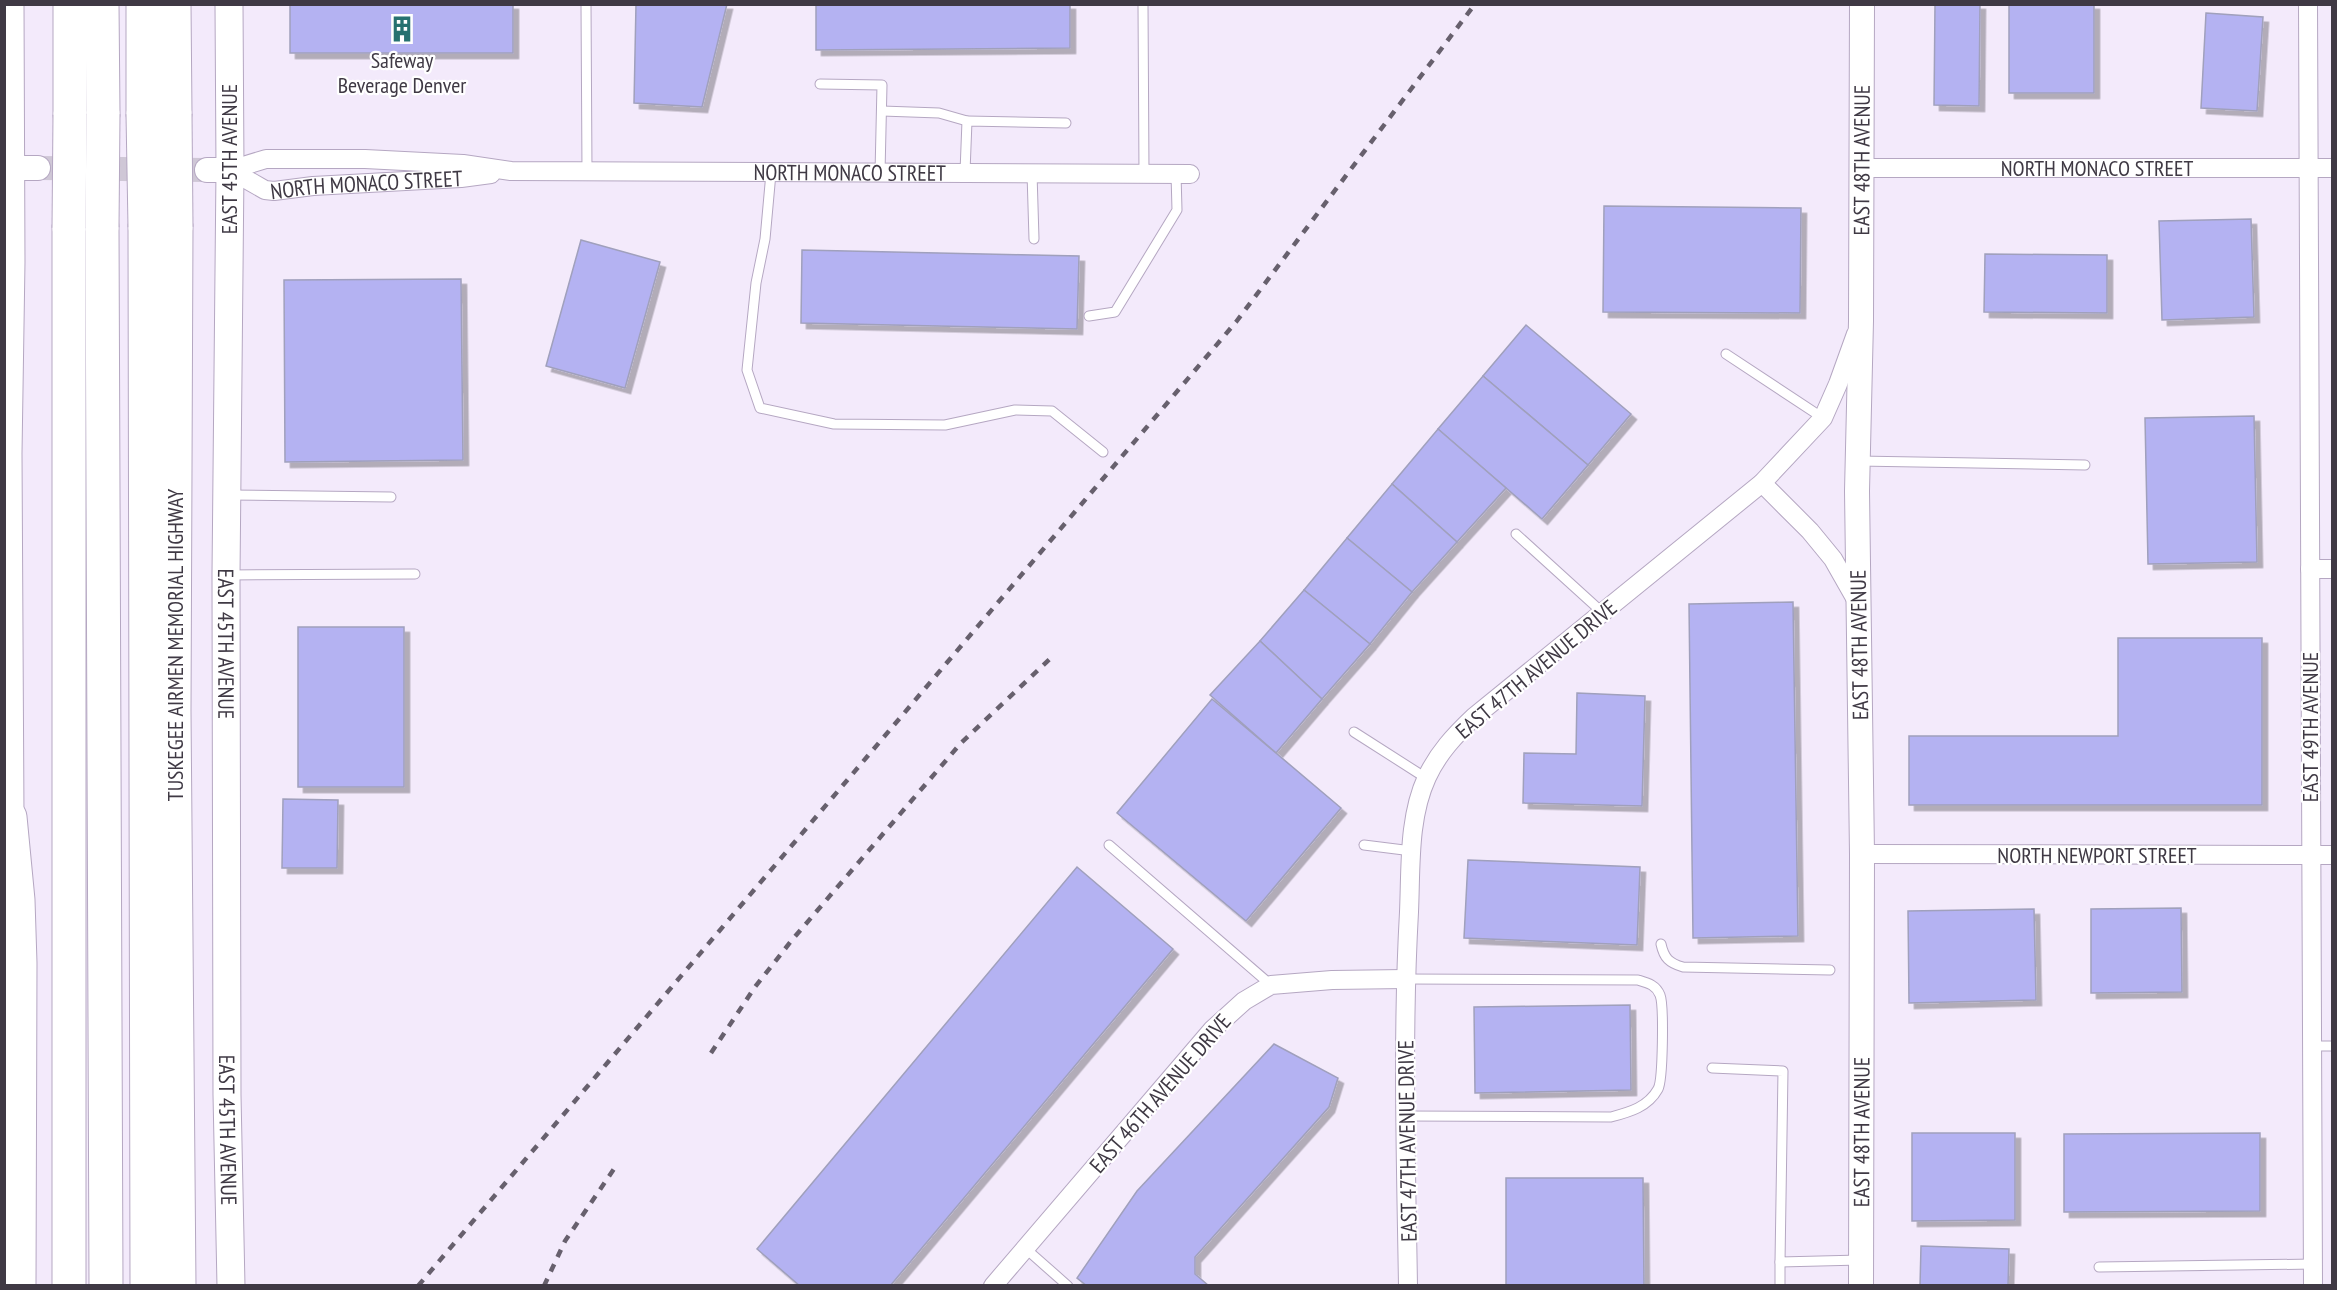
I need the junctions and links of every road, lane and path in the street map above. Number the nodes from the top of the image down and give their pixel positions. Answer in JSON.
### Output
{"nodes":[{"id":1,"x":10,"y":4,"type":"edge"},
{"id":2,"x":70,"y":4,"type":"edge"},
{"id":3,"x":102,"y":4,"type":"edge"},
{"id":4,"x":143,"y":4,"type":"edge"},
{"id":5,"x":174,"y":4,"type":"edge"},
{"id":6,"x":229,"y":4,"type":"edge"},
{"id":7,"x":586,"y":4,"type":"edge"},
{"id":8,"x":1143,"y":4,"type":"edge"},
{"id":9,"x":1862,"y":4,"type":"edge"},
{"id":10,"x":2308,"y":4,"type":"edge"},
{"id":11,"x":820,"y":84,"type":"dead end"},
{"id":12,"x":882,"y":111,"type":"junction"},
{"id":13,"x":159,"y":114,"type":"junction"},
{"id":14,"x":967,"y":121,"type":"junction"},
{"id":15,"x":1066,"y":123,"type":"dead end"},
{"id":16,"x":7,"y":168,"type":"edge"},
{"id":17,"x":38,"y":168,"type":"tunnel mouth"},
{"id":18,"x":1862,"y":168,"type":"junction"},
{"id":19,"x":2308,"y":168,"type":"junction"},
{"id":20,"x":2332,"y":168,"type":"edge"},
{"id":21,"x":218,"y":170,"type":"junction"},
{"id":22,"x":511,"y":171,"type":"junction"},
{"id":23,"x":586,"y":172,"type":"junction"},
{"id":24,"x":965,"y":172,"type":"junction"},
{"id":25,"x":771,"y":173,"type":"junction"},
{"id":26,"x":880,"y":173,"type":"junction"},
{"id":27,"x":1032,"y":173,"type":"junction"},
{"id":28,"x":1144,"y":174,"type":"junction"},
{"id":29,"x":1183,"y":174,"type":"joint"},
{"id":30,"x":161,"y":227,"type":"junction"},
{"id":31,"x":1034,"y":239,"type":"dead end"},
{"id":32,"x":1089,"y":316,"type":"dead end"},
{"id":33,"x":1861,"y":321,"type":"junction"},
{"id":34,"x":1726,"y":354,"type":"dead end"},
{"id":35,"x":1823,"y":418,"type":"junction"},
{"id":36,"x":1103,"y":452,"type":"dead end"},
{"id":37,"x":1858,"y":461,"type":"junction"},
{"id":38,"x":2085,"y":465,"type":"dead end"},
{"id":39,"x":1762,"y":483,"type":"junction"},
{"id":40,"x":226,"y":495,"type":"junction"},
{"id":41,"x":391,"y":497,"type":"dead end"},
{"id":42,"x":1516,"y":534,"type":"dead end"},
{"id":43,"x":2310,"y":569,"type":"junction"},
{"id":44,"x":2332,"y":569,"type":"edge"},
{"id":45,"x":415,"y":574,"type":"dead end"},
{"id":46,"x":226,"y":575,"type":"junction"},
{"id":47,"x":1859,"y":603,"type":"junction"},
{"id":48,"x":1603,"y":613,"type":"junction"},
{"id":49,"x":7,"y":654,"type":"edge"},
{"id":50,"x":7,"y":694,"type":"edge"},
{"id":51,"x":1354,"y":732,"type":"dead end"},
{"id":52,"x":8,"y":743,"type":"edge"},
{"id":53,"x":1426,"y":778,"type":"junction"},
{"id":54,"x":10,"y":817,"type":"junction"},
{"id":55,"x":1109,"y":845,"type":"dead end"},
{"id":56,"x":1364,"y":845,"type":"dead end"},
{"id":57,"x":1412,"y":851,"type":"junction"},
{"id":58,"x":1862,"y":854,"type":"junction"},
{"id":59,"x":2311,"y":855,"type":"junction"},
{"id":60,"x":2332,"y":855,"type":"edge"},
{"id":61,"x":4,"y":873,"type":"edge"},
{"id":62,"x":1661,"y":944,"type":"dead end"},
{"id":63,"x":1830,"y":970,"type":"dead end"},
{"id":64,"x":1405,"y":979,"type":"junction"},
{"id":65,"x":1270,"y":985,"type":"junction"},
{"id":66,"x":2312,"y":1046,"type":"junction"},
{"id":67,"x":2332,"y":1046,"type":"edge"},
{"id":68,"x":70,"y":1049,"type":"junction"},
{"id":69,"x":1712,"y":1068,"type":"dead end"},
{"id":70,"x":1406,"y":1116,"type":"junction"},
{"id":71,"x":1025,"y":1248,"type":"junction"},
{"id":72,"x":1860,"y":1260,"type":"junction"},
{"id":73,"x":1780,"y":1262,"type":"junction"},
{"id":74,"x":2313,"y":1264,"type":"junction"},
{"id":75,"x":2099,"y":1267,"type":"dead end"},
{"id":76,"x":19,"y":1286,"type":"edge"},
{"id":77,"x":47,"y":1286,"type":"edge"},
{"id":78,"x":69,"y":1286,"type":"edge"},
{"id":79,"x":106,"y":1286,"type":"edge"},
{"id":80,"x":147,"y":1286,"type":"edge"},
{"id":81,"x":179,"y":1286,"type":"edge"},
{"id":82,"x":231,"y":1286,"type":"edge"},
{"id":83,"x":993,"y":1286,"type":"edge"},
{"id":84,"x":1068,"y":1286,"type":"edge"},
{"id":85,"x":1408,"y":1286,"type":"edge"},
{"id":86,"x":1780,"y":1286,"type":"edge"},
{"id":87,"x":1860,"y":1286,"type":"edge"},
{"id":88,"x":2313,"y":1286,"type":"edge"}],
"edges":[{"from":1,"to":16,"type":"main road"},
{"from":2,"to":68,"type":"highway","bridge":true},
{"from":3,"to":79,"type":"highway","bridge":true},
{"from":4,"to":13,"type":"highway"},
{"from":5,"to":13,"type":"highway","name":"TUSKEGEE AIRMEN MEMORIAL HIGHWAY"},
{"from":6,"to":21,"type":"main road","name":"EAST 45TH AVENUE"},
{"from":7,"to":23,"type":"lane"},
{"from":8,"to":28,"type":"lane"},
{"from":9,"to":18,"type":"street","name":"EAST 48TH AVENUE"},
{"from":10,"to":19,"type":"street","name":"EAST 49TH AVENUE"},
{"from":11,"to":12,"type":"lane"},
{"from":12,"to":14,"type":"lane"},
{"from":12,"to":26,"type":"lane"},
{"from":13,"to":30,"type":"highway","name":"TUSKEGEE AIRMEN MEMORIAL HIGHWAY","bridge":true},
{"from":14,"to":15,"type":"lane"},
{"from":14,"to":24,"type":"lane"},
{"from":16,"to":17,"type":"street"},
{"from":16,"to":49,"type":"main road"},
{"from":18,"to":19,"type":"street","name":"NORTH MONACO STREET"},
{"from":18,"to":33,"type":"street","name":"EAST 48TH AVENUE"},
{"from":19,"to":20,"type":"street","name":"NORTH MONACO STREET"},
{"from":19,"to":43,"type":"street","name":"EAST 49TH AVENUE"},
{"from":21,"to":22,"type":"street","name":"NORTH MONACO STREET"},
{"from":21,"to":22,"type":"street","name":"NORTH MONACO STREET"},
{"from":21,"to":40,"type":"main road","name":"EAST 45TH AVENUE"},
{"from":22,"to":23,"type":"street","name":"NORTH MONACO STREET"},
{"from":23,"to":25,"type":"street","name":"NORTH MONACO STREET"},
{"from":24,"to":26,"type":"street","name":"NORTH MONACO STREET"},
{"from":24,"to":27,"type":"street","name":"NORTH MONACO STREET"},
{"from":25,"to":26,"type":"street","name":"NORTH MONACO STREET"},
{"from":25,"to":36,"type":"lane"},
{"from":27,"to":28,"type":"street","name":"NORTH MONACO STREET"},
{"from":27,"to":31,"type":"lane"},
{"from":28,"to":29,"type":"street","name":"NORTH MONACO STREET"},
{"from":29,"to":32,"type":"lane"},
{"from":30,"to":80,"type":"highway"},
{"from":30,"to":81,"type":"highway","name":"TUSKEGEE AIRMEN MEMORIAL HIGHWAY"},
{"from":33,"to":35,"type":"street","name":"EAST 47TH AVENUE DRIVE"},
{"from":33,"to":37,"type":"street","name":"EAST 48TH AVENUE"},
{"from":34,"to":35,"type":"lane"},
{"from":35,"to":39,"type":"street","name":"EAST 47TH AVENUE DRIVE"},
{"from":37,"to":38,"type":"lane"},
{"from":37,"to":47,"type":"street","name":"EAST 48TH AVENUE"},
{"from":39,"to":47,"type":"street"},
{"from":39,"to":48,"type":"street","name":"EAST 47TH AVENUE DRIVE"},
{"from":40,"to":41,"type":"lane"},
{"from":40,"to":46,"type":"main road","name":"EAST 45TH AVENUE"},
{"from":42,"to":48,"type":"lane"},
{"from":43,"to":44,"type":"street"},
{"from":43,"to":59,"type":"street","name":"EAST 49TH AVENUE"},
{"from":45,"to":46,"type":"lane"},
{"from":46,"to":82,"type":"main road","name":"EAST 45TH AVENUE"},
{"from":47,"to":58,"type":"street","name":"EAST 48TH AVENUE"},
{"from":48,"to":53,"type":"street","name":"EAST 47TH AVENUE DRIVE"},
{"from":49,"to":50,"type":"main road"},
{"from":50,"to":52,"type":"main road"},
{"from":51,"to":53,"type":"lane"},
{"from":52,"to":54,"type":"main road"},
{"from":53,"to":57,"type":"street","name":"EAST 47TH AVENUE DRIVE"},
{"from":54,"to":61,"type":"street"},
{"from":54,"to":76,"type":"highway"},
{"from":55,"to":65,"type":"lane"},
{"from":56,"to":57,"type":"lane"},
{"from":57,"to":64,"type":"street","name":"EAST 47TH AVENUE DRIVE"},
{"from":58,"to":59,"type":"street","name":"NORTH NEWPORT STREET"},
{"from":58,"to":72,"type":"street","name":"EAST 48TH AVENUE"},
{"from":59,"to":60,"type":"street","name":"NORTH NEWPORT STREET"},
{"from":59,"to":66,"type":"street","name":"EAST 49TH AVENUE"},
{"from":62,"to":63,"type":"lane"},
{"from":64,"to":65,"type":"street","name":"EAST 46TH AVENUE DRIVE"},
{"from":64,"to":70,"type":"street","name":"EAST 47TH AVENUE DRIVE"},
{"from":64,"to":70,"type":"lane"},
{"from":65,"to":71,"type":"street","name":"EAST 46TH AVENUE DRIVE"},
{"from":66,"to":67,"type":"lane"},
{"from":66,"to":74,"type":"street","name":"EAST 49TH AVENUE"},
{"from":68,"to":77,"type":"highway"},
{"from":68,"to":78,"type":"highway"},
{"from":69,"to":73,"type":"lane"},
{"from":70,"to":85,"type":"street","name":"EAST 47TH AVENUE DRIVE"},
{"from":71,"to":83,"type":"street","name":"EAST 46TH AVENUE DRIVE"},
{"from":71,"to":84,"type":"lane"},
{"from":72,"to":73,"type":"lane"},
{"from":72,"to":87,"type":"street","name":"EAST 48TH AVENUE"},
{"from":73,"to":86,"type":"lane"},
{"from":74,"to":75,"type":"lane"},
{"from":74,"to":88,"type":"street","name":"EAST 49TH AVENUE"}]}
